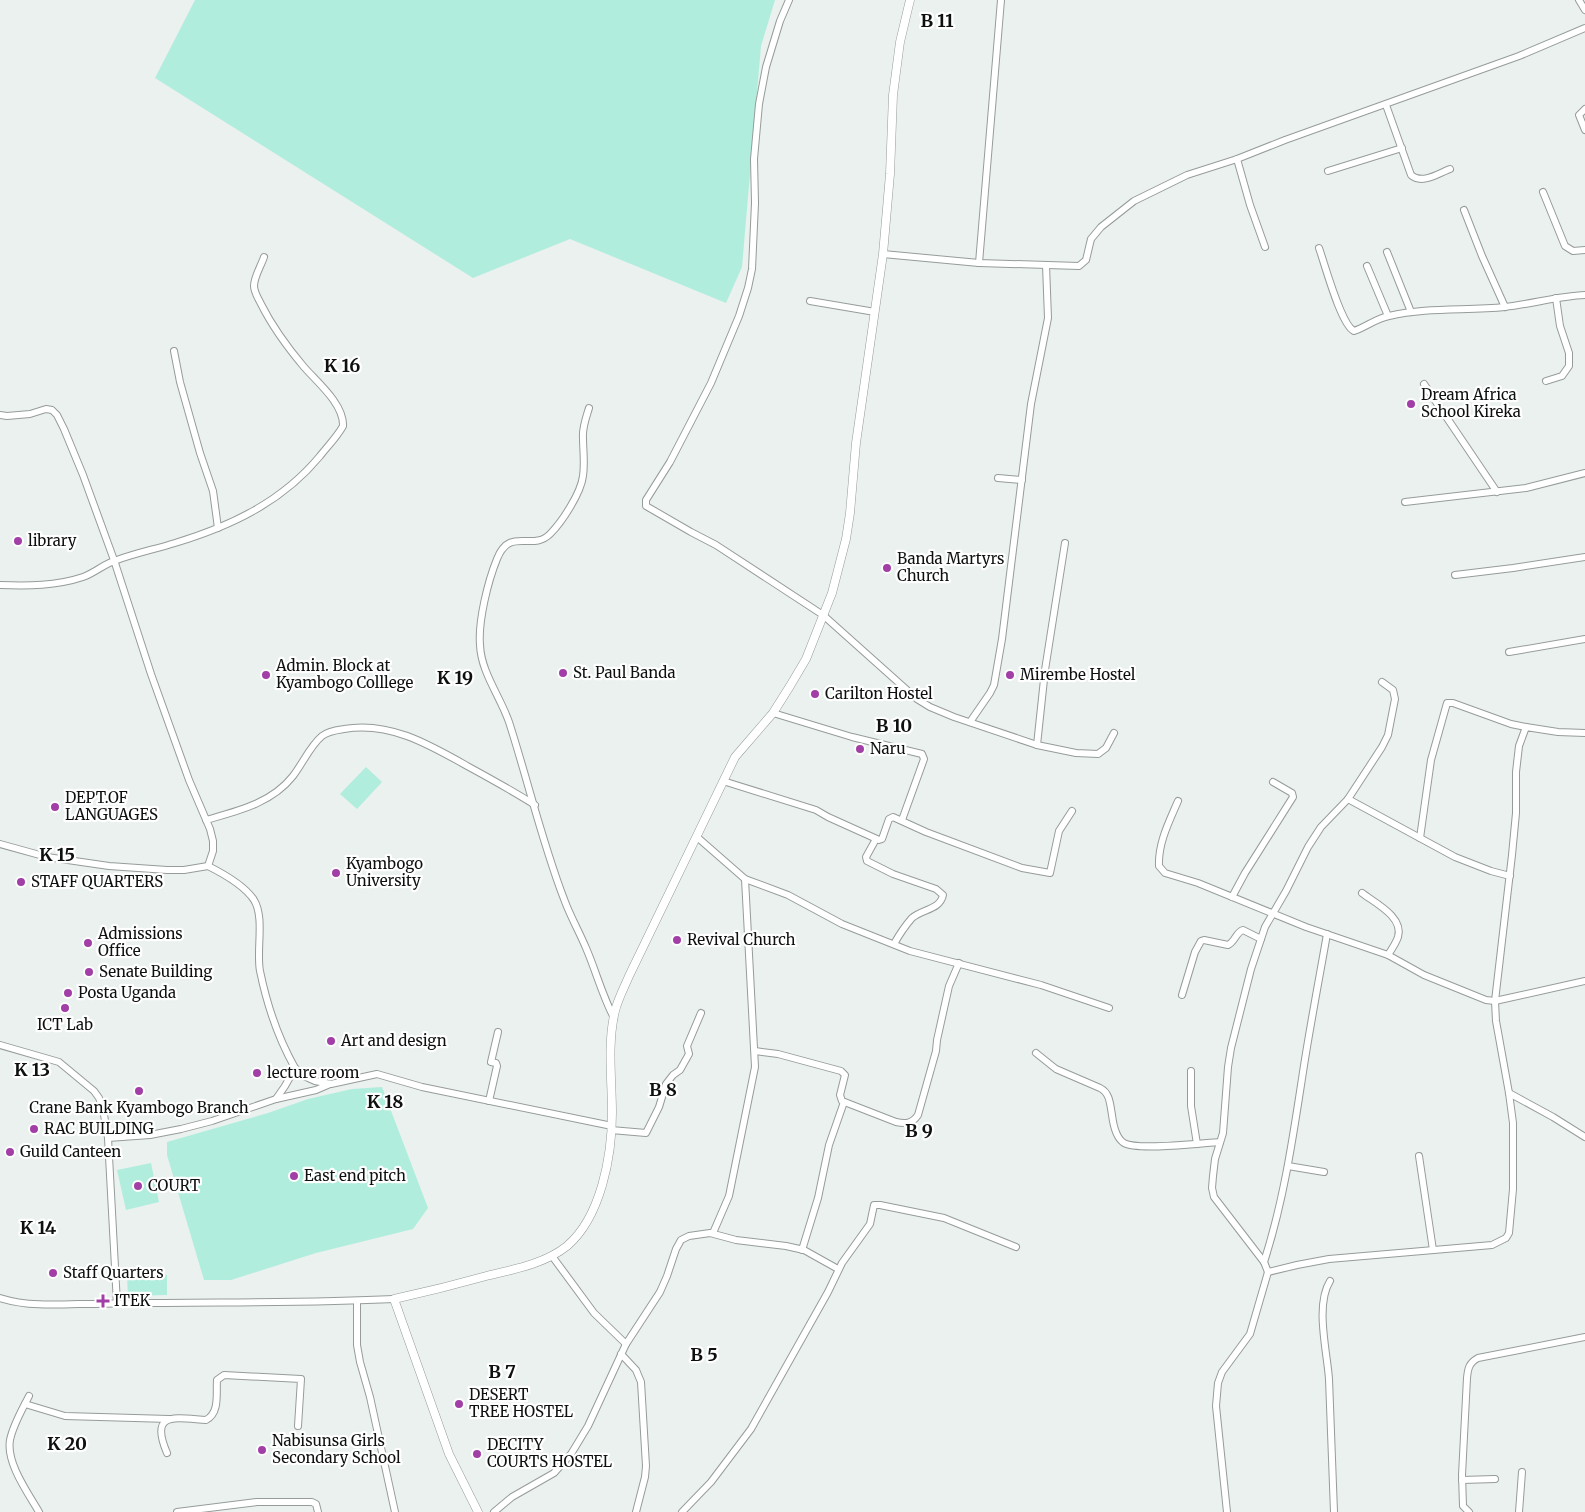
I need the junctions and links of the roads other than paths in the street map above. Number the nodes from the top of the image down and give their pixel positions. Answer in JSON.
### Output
{"nodes":[{"id":1,"x":789,"y":0,"type":"edge"},
{"id":2,"x":910,"y":0,"type":"edge"},
{"id":3,"x":1001,"y":0,"type":"edge"},
{"id":4,"x":1579,"y":0,"type":"edge"},
{"id":5,"x":1585,"y":10,"type":"edge"},
{"id":6,"x":1585,"y":28,"type":"edge"},
{"id":7,"x":1386,"y":105,"type":"junction"},
{"id":8,"x":1585,"y":109,"type":"edge"},
{"id":9,"x":1585,"y":130,"type":"edge"},
{"id":10,"x":1402,"y":148,"type":"junction"},
{"id":11,"x":1237,"y":159,"type":"junction"},
{"id":12,"x":1450,"y":169,"type":"dead end"},
{"id":13,"x":1328,"y":171,"type":"dead end"},
{"id":14,"x":1543,"y":192,"type":"dead end"},
{"id":15,"x":1464,"y":210,"type":"dead end"},
{"id":16,"x":1265,"y":247,"type":"dead end"},
{"id":17,"x":1319,"y":248,"type":"dead end"},
{"id":18,"x":1585,"y":250,"type":"edge"},
{"id":19,"x":1387,"y":252,"type":"dead end"},
{"id":20,"x":883,"y":254,"type":"junction"},
{"id":21,"x":264,"y":257,"type":"dead end"},
{"id":22,"x":979,"y":263,"type":"junction"},
{"id":23,"x":1046,"y":265,"type":"junction"},
{"id":24,"x":1367,"y":266,"type":"dead end"},
{"id":25,"x":1585,"y":295,"type":"edge"},
{"id":26,"x":1556,"y":298,"type":"junction"},
{"id":27,"x":810,"y":301,"type":"dead end"},
{"id":28,"x":1505,"y":307,"type":"junction"},
{"id":29,"x":875,"y":312,"type":"junction"},
{"id":30,"x":1411,"y":312,"type":"junction"},
{"id":31,"x":1388,"y":316,"type":"junction"},
{"id":32,"x":174,"y":351,"type":"dead end"},
{"id":33,"x":1546,"y":381,"type":"dead end"},
{"id":34,"x":1424,"y":384,"type":"dead end"},
{"id":35,"x":589,"y":408,"type":"dead end"},
{"id":36,"x":0,"y":415,"type":"edge"},
{"id":37,"x":1585,"y":473,"type":"edge"},
{"id":38,"x":998,"y":478,"type":"dead end"},
{"id":39,"x":1022,"y":480,"type":"junction"},
{"id":40,"x":1497,"y":492,"type":"junction"},
{"id":41,"x":1405,"y":502,"type":"dead end"},
{"id":42,"x":218,"y":528,"type":"junction"},
{"id":43,"x":1064,"y":543,"type":"dead end"},
{"id":44,"x":1585,"y":557,"type":"edge"},
{"id":45,"x":114,"y":560,"type":"junction"},
{"id":46,"x":1455,"y":575,"type":"dead end"},
{"id":47,"x":0,"y":585,"type":"edge"},
{"id":48,"x":823,"y":615,"type":"junction"},
{"id":49,"x":1585,"y":639,"type":"edge"},
{"id":50,"x":1509,"y":652,"type":"dead end"},
{"id":51,"x":1382,"y":682,"type":"dead end"},
{"id":52,"x":773,"y":713,"type":"junction"},
{"id":53,"x":970,"y":722,"type":"junction"},
{"id":54,"x":1526,"y":727,"type":"junction"},
{"id":55,"x":1114,"y":733,"type":"dead end"},
{"id":56,"x":1585,"y":733,"type":"edge"},
{"id":57,"x":1037,"y":745,"type":"junction"},
{"id":58,"x":723,"y":781,"type":"junction"},
{"id":59,"x":1273,"y":782,"type":"dead end"},
{"id":60,"x":1348,"y":799,"type":"junction"},
{"id":61,"x":1178,"y":801,"type":"dead end"},
{"id":62,"x":535,"y":805,"type":"junction"},
{"id":63,"x":1072,"y":811,"type":"dead end"},
{"id":64,"x":206,"y":820,"type":"junction"},
{"id":65,"x":902,"y":820,"type":"junction"},
{"id":66,"x":697,"y":837,"type":"junction"},
{"id":67,"x":1420,"y":838,"type":"junction"},
{"id":68,"x":876,"y":839,"type":"junction"},
{"id":69,"x":0,"y":844,"type":"edge"},
{"id":70,"x":208,"y":866,"type":"junction"},
{"id":71,"x":1510,"y":876,"type":"junction"},
{"id":72,"x":745,"y":879,"type":"junction"},
{"id":73,"x":1362,"y":893,"type":"dead end"},
{"id":74,"x":1232,"y":897,"type":"junction"},
{"id":75,"x":1273,"y":913,"type":"junction"},
{"id":76,"x":1327,"y":934,"type":"junction"},
{"id":77,"x":1261,"y":939,"type":"junction"},
{"id":78,"x":894,"y":944,"type":"junction"},
{"id":79,"x":1388,"y":954,"type":"junction"},
{"id":80,"x":960,"y":963,"type":"junction"},
{"id":81,"x":1585,"y":981,"type":"edge"},
{"id":82,"x":1182,"y":995,"type":"dead end"},
{"id":83,"x":1495,"y":1001,"type":"junction"},
{"id":84,"x":1109,"y":1008,"type":"dead end"},
{"id":85,"x":701,"y":1013,"type":"dead end"},
{"id":86,"x":614,"y":1018,"type":"junction"},
{"id":87,"x":498,"y":1032,"type":"dead end"},
{"id":88,"x":0,"y":1044,"type":"edge"},
{"id":89,"x":755,"y":1051,"type":"junction"},
{"id":90,"x":1036,"y":1053,"type":"dead end"},
{"id":91,"x":295,"y":1068,"type":"junction"},
{"id":92,"x":1192,"y":1071,"type":"dead end"},
{"id":93,"x":331,"y":1084,"type":"junction"},
{"id":94,"x":1510,"y":1093,"type":"junction"},
{"id":95,"x":276,"y":1099,"type":"junction"},
{"id":96,"x":490,"y":1101,"type":"junction"},
{"id":97,"x":844,"y":1102,"type":"junction"},
{"id":98,"x":611,"y":1128,"type":"junction"},
{"id":99,"x":1585,"y":1137,"type":"edge"},
{"id":100,"x":108,"y":1138,"type":"junction"},
{"id":101,"x":1220,"y":1142,"type":"junction"},
{"id":102,"x":1197,"y":1144,"type":"junction"},
{"id":103,"x":1420,"y":1156,"type":"dead end"},
{"id":104,"x":1288,"y":1166,"type":"junction"},
{"id":105,"x":1324,"y":1172,"type":"dead end"},
{"id":106,"x":713,"y":1233,"type":"junction"},
{"id":107,"x":1016,"y":1247,"type":"dead end"},
{"id":108,"x":802,"y":1250,"type":"junction"},
{"id":109,"x":1433,"y":1250,"type":"junction"},
{"id":110,"x":552,"y":1256,"type":"junction"},
{"id":111,"x":1264,"y":1262,"type":"junction"},
{"id":112,"x":838,"y":1269,"type":"junction"},
{"id":113,"x":1268,"y":1272,"type":"junction"},
{"id":114,"x":1330,"y":1281,"type":"dead end"},
{"id":115,"x":0,"y":1298,"type":"edge"},
{"id":116,"x":394,"y":1299,"type":"junction"},
{"id":117,"x":357,"y":1301,"type":"junction"},
{"id":118,"x":117,"y":1304,"type":"junction"},
{"id":119,"x":1585,"y":1337,"type":"edge"},
{"id":120,"x":626,"y":1344,"type":"junction"},
{"id":121,"x":621,"y":1354,"type":"junction"},
{"id":122,"x":29,"y":1396,"type":"dead end"},
{"id":123,"x":25,"y":1404,"type":"junction"},
{"id":124,"x":169,"y":1419,"type":"junction"},
{"id":125,"x":298,"y":1426,"type":"dead end"},
{"id":126,"x":167,"y":1453,"type":"dead end"},
{"id":127,"x":1522,"y":1472,"type":"dead end"},
{"id":128,"x":1496,"y":1479,"type":"dead end"},
{"id":129,"x":1462,"y":1480,"type":"junction"},
{"id":130,"x":685,"y":1511,"type":"edge"},
{"id":131,"x":39,"y":1512,"type":"edge"},
{"id":132,"x":178,"y":1512,"type":"edge"},
{"id":133,"x":318,"y":1512,"type":"edge"},
{"id":134,"x":395,"y":1512,"type":"edge"},
{"id":135,"x":478,"y":1512,"type":"edge"},
{"id":136,"x":494,"y":1512,"type":"edge"},
{"id":137,"x":636,"y":1512,"type":"edge"},
{"id":138,"x":1227,"y":1512,"type":"edge"},
{"id":139,"x":1334,"y":1512,"type":"edge"},
{"id":140,"x":1469,"y":1512,"type":"edge"},
{"id":141,"x":1519,"y":1512,"type":"edge"}],
"edges":[{"from":1,"to":48,"type":"street"},
{"from":2,"to":20,"type":"street"},
{"from":3,"to":22,"type":"street"},
{"from":4,"to":5,"type":"street"},
{"from":6,"to":7,"type":"street"},
{"from":7,"to":10,"type":"street"},
{"from":7,"to":11,"type":"street"},
{"from":8,"to":9,"type":"street"},
{"from":10,"to":12,"type":"street"},
{"from":10,"to":13,"type":"street"},
{"from":11,"to":16,"type":"street"},
{"from":11,"to":23,"type":"street"},
{"from":14,"to":18,"type":"street"},
{"from":15,"to":28,"type":"street"},
{"from":17,"to":31,"type":"street"},
{"from":19,"to":30,"type":"street"},
{"from":20,"to":22,"type":"street"},
{"from":20,"to":29,"type":"street"},
{"from":21,"to":42,"type":"street"},
{"from":22,"to":23,"type":"street"},
{"from":23,"to":39,"type":"street"},
{"from":24,"to":31,"type":"street"},
{"from":25,"to":26,"type":"street"},
{"from":26,"to":28,"type":"street"},
{"from":26,"to":33,"type":"street"},
{"from":27,"to":29,"type":"street"},
{"from":28,"to":30,"type":"street"},
{"from":29,"to":48,"type":"street"},
{"from":30,"to":31,"type":"street"},
{"from":32,"to":42,"type":"street"},
{"from":34,"to":40,"type":"street"},
{"from":35,"to":62,"type":"street"},
{"from":36,"to":45,"type":"street"},
{"from":37,"to":40,"type":"street"},
{"from":38,"to":39,"type":"street"},
{"from":39,"to":53,"type":"street"},
{"from":40,"to":41,"type":"street"},
{"from":42,"to":45,"type":"street"},
{"from":43,"to":57,"type":"street"},
{"from":44,"to":46,"type":"street"},
{"from":45,"to":47,"type":"street"},
{"from":45,"to":64,"type":"street"},
{"from":48,"to":52,"type":"street"},
{"from":48,"to":53,"type":"street"},
{"from":49,"to":50,"type":"street"},
{"from":51,"to":60,"type":"street"},
{"from":52,"to":58,"type":"street"},
{"from":52,"to":65,"type":"street"},
{"from":53,"to":57,"type":"street"},
{"from":54,"to":56,"type":"street"},
{"from":54,"to":67,"type":"street"},
{"from":54,"to":71,"type":"street"},
{"from":55,"to":57,"type":"street"},
{"from":58,"to":66,"type":"street"},
{"from":58,"to":68,"type":"street"},
{"from":59,"to":74,"type":"street"},
{"from":60,"to":67,"type":"street"},
{"from":60,"to":75,"type":"street"},
{"from":61,"to":74,"type":"street"},
{"from":62,"to":64,"type":"street"},
{"from":62,"to":86,"type":"street"},
{"from":63,"to":65,"type":"street"},
{"from":64,"to":70,"type":"street"},
{"from":65,"to":68,"type":"street"},
{"from":66,"to":72,"type":"street"},
{"from":66,"to":86,"type":"street"},
{"from":67,"to":71,"type":"street"},
{"from":68,"to":78,"type":"street"},
{"from":69,"to":70,"type":"street"},
{"from":70,"to":91,"type":"street"},
{"from":71,"to":83,"type":"street"},
{"from":72,"to":78,"type":"street"},
{"from":72,"to":89,"type":"street"},
{"from":73,"to":79,"type":"street"},
{"from":74,"to":75,"type":"street"},
{"from":75,"to":76,"type":"street"},
{"from":75,"to":77,"type":"street"},
{"from":76,"to":79,"type":"street"},
{"from":76,"to":104,"type":"street"},
{"from":77,"to":82,"type":"street"},
{"from":77,"to":101,"type":"street"},
{"from":78,"to":80,"type":"street"},
{"from":79,"to":83,"type":"street"},
{"from":80,"to":84,"type":"street"},
{"from":80,"to":97,"type":"street"},
{"from":81,"to":83,"type":"street"},
{"from":83,"to":94,"type":"street"},
{"from":85,"to":98,"type":"street"},
{"from":86,"to":98,"type":"street"},
{"from":87,"to":96,"type":"street"},
{"from":88,"to":100,"type":"street"},
{"from":89,"to":97,"type":"street"},
{"from":89,"to":106,"type":"street"},
{"from":90,"to":102,"type":"street"},
{"from":91,"to":93,"type":"street"},
{"from":91,"to":95,"type":"street"},
{"from":92,"to":102,"type":"street"},
{"from":93,"to":95,"type":"street"},
{"from":93,"to":96,"type":"street"},
{"from":94,"to":99,"type":"street"},
{"from":94,"to":109,"type":"street"},
{"from":95,"to":100,"type":"street"},
{"from":96,"to":98,"type":"street"},
{"from":97,"to":108,"type":"street"},
{"from":98,"to":110,"type":"street"},
{"from":100,"to":118,"type":"street"},
{"from":101,"to":102,"type":"street"},
{"from":101,"to":111,"type":"street"},
{"from":103,"to":109,"type":"street"},
{"from":104,"to":105,"type":"street"},
{"from":104,"to":111,"type":"street"},
{"from":106,"to":108,"type":"street"},
{"from":106,"to":120,"type":"street"},
{"from":107,"to":112,"type":"street"},
{"from":108,"to":112,"type":"street"},
{"from":109,"to":113,"type":"street"},
{"from":110,"to":116,"type":"street"},
{"from":110,"to":120,"type":"street"},
{"from":111,"to":113,"type":"street"},
{"from":112,"to":130,"type":"street"},
{"from":113,"to":138,"type":"street"},
{"from":114,"to":139,"type":"street"},
{"from":115,"to":118,"type":"street"},
{"from":116,"to":117,"type":"street"},
{"from":116,"to":135,"type":"street"},
{"from":117,"to":118,"type":"street"},
{"from":117,"to":134,"type":"street"},
{"from":119,"to":129,"type":"street"},
{"from":120,"to":121,"type":"street"},
{"from":121,"to":136,"type":"street"},
{"from":121,"to":137,"type":"street"},
{"from":122,"to":123,"type":"street"},
{"from":123,"to":124,"type":"street"},
{"from":123,"to":131,"type":"street"},
{"from":124,"to":125,"type":"street"},
{"from":124,"to":126,"type":"street"},
{"from":127,"to":141,"type":"street"},
{"from":128,"to":129,"type":"street"},
{"from":129,"to":140,"type":"street"},
{"from":132,"to":133,"type":"street"}]}
